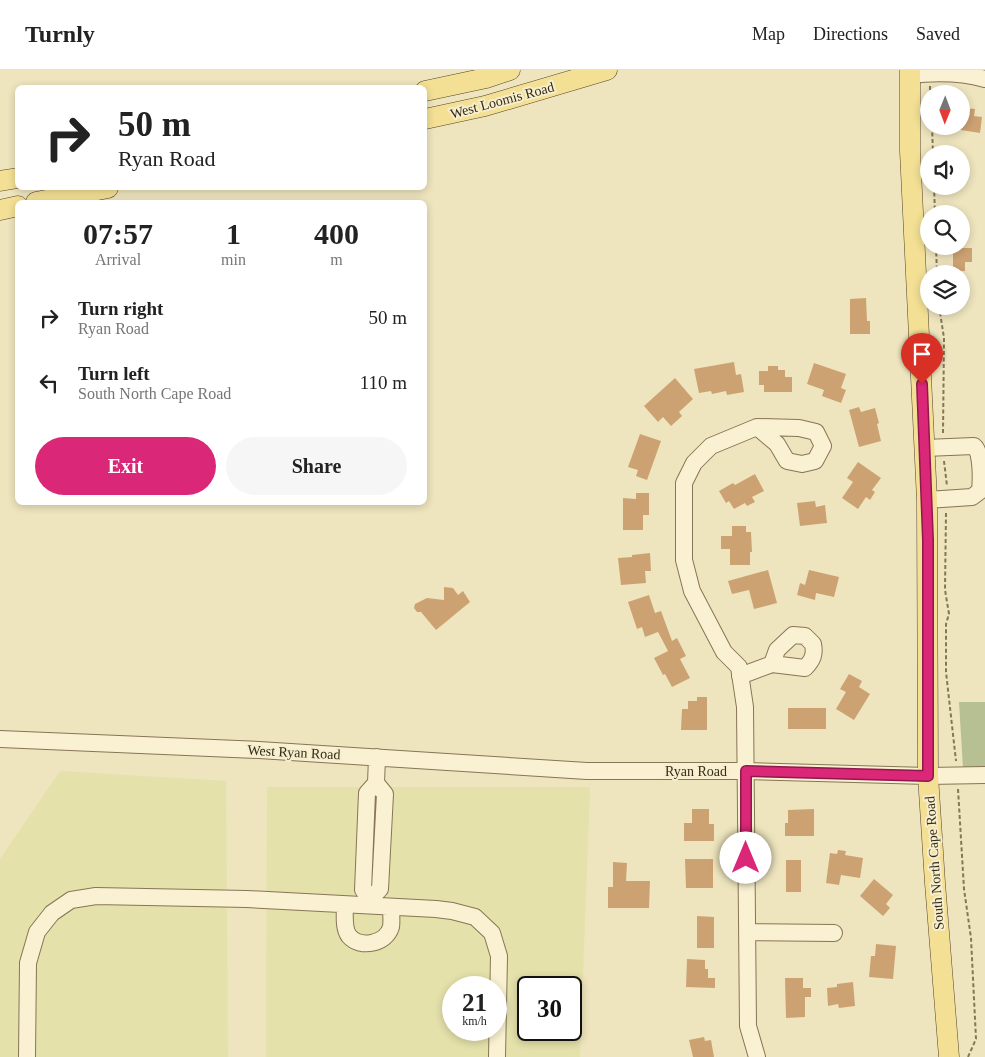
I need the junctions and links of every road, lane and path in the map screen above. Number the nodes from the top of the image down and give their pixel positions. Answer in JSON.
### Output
{"nodes":[{"id":1,"x":510,"y":70,"type":"edge"},
{"id":2,"x":607,"y":70,"type":"edge"},
{"id":3,"x":910,"y":73,"type":"edge"},
{"id":4,"x":985,"y":79,"type":"edge"},
{"id":5,"x":427,"y":90,"type":"edge"},
{"id":6,"x":427,"y":119,"type":"edge"},
{"id":7,"x":15,"y":179,"type":"edge"},
{"id":8,"x":0,"y":182,"type":"edge"},
{"id":9,"x":98,"y":190,"type":"edge"},
{"id":10,"x":46,"y":200,"type":"edge"},
{"id":11,"x":15,"y":207,"type":"edge"},
{"id":12,"x":0,"y":210,"type":"edge"},
{"id":13,"x":940,"y":315,"type":"edge"},
{"id":14,"x":756,"y":427,"type":"dead end"},
{"id":15,"x":980,"y":447,"type":"edge"},
{"id":16,"x":934,"y":448,"type":"junction"},
{"id":17,"x":927,"y":500,"type":"junction"},
{"id":18,"x":948,"y":500,"type":"junction"},
{"id":19,"x":772,"y":664,"type":"dead end"},
{"id":20,"x":740,"y":676,"type":"junction"},
{"id":21,"x":0,"y":739,"type":"edge"},
{"id":22,"x":377,"y":757,"type":"junction"},
{"id":23,"x":956,"y":768,"type":"dead end"},
{"id":24,"x":587,"y":771,"type":"joint"},
{"id":25,"x":746,"y":771,"type":"junction"},
{"id":26,"x":985,"y":775,"type":"edge"},
{"id":27,"x":928,"y":776,"type":"junction"},
{"id":28,"x":958,"y":785,"type":"dead end"},
{"id":29,"x":371,"y":902,"type":"junction"},
{"id":30,"x":345,"y":905,"type":"junction"},
{"id":31,"x":391,"y":908,"type":"junction"},
{"id":32,"x":747,"y":932,"type":"junction"},
{"id":33,"x":834,"y":933,"type":"dead end"},
{"id":34,"x":27,"y":1057,"type":"edge"},
{"id":35,"x":497,"y":1057,"type":"edge"},
{"id":36,"x":757,"y":1057,"type":"edge"},
{"id":37,"x":949,"y":1057,"type":"edge"},
{"id":38,"x":968,"y":1057,"type":"edge"}],
"edges":[{"from":1,"to":5,"type":"main road","name":"West Loomis Road"},
{"from":2,"to":6,"type":"main road","name":"West Loomis Road"},
{"from":3,"to":4,"type":"street"},
{"from":3,"to":16,"type":"main road","name":"South North Cape Road"},
{"from":7,"to":8,"type":"main road"},
{"from":9,"to":10,"type":"main road"},
{"from":11,"to":12,"type":"main road"},
{"from":13,"to":16,"type":"path"},
{"from":14,"to":20,"type":"street"},
{"from":15,"to":16,"type":"street"},
{"from":15,"to":18,"type":"street"},
{"from":16,"to":17,"type":"main road","name":"South North Cape Road"},
{"from":16,"to":18,"type":"path"},
{"from":17,"to":18,"type":"street"},
{"from":17,"to":27,"type":"main road","name":"South North Cape Road"},
{"from":18,"to":23,"type":"path"},
{"from":19,"to":20,"type":"street"},
{"from":20,"to":25,"type":"street"},
{"from":21,"to":22,"type":"street","name":"West Ryan Road"},
{"from":22,"to":24,"type":"street","name":"West Ryan Road"},
{"from":22,"to":29,"type":"street"},
{"from":24,"to":25,"type":"street","name":"Ryan Road"},
{"from":25,"to":27,"type":"street","name":"Ryan Road"},
{"from":25,"to":32,"type":"street"},
{"from":26,"to":27,"type":"street","name":"Ryan Road"},
{"from":27,"to":37,"type":"main road","name":"South North Cape Road"},
{"from":28,"to":38,"type":"path"},
{"from":29,"to":30,"type":"street"},
{"from":29,"to":31,"type":"street"},
{"from":30,"to":31,"type":"street"},
{"from":30,"to":34,"type":"street"},
{"from":31,"to":35,"type":"street"},
{"from":32,"to":33,"type":"street"},
{"from":32,"to":36,"type":"street"}]}
